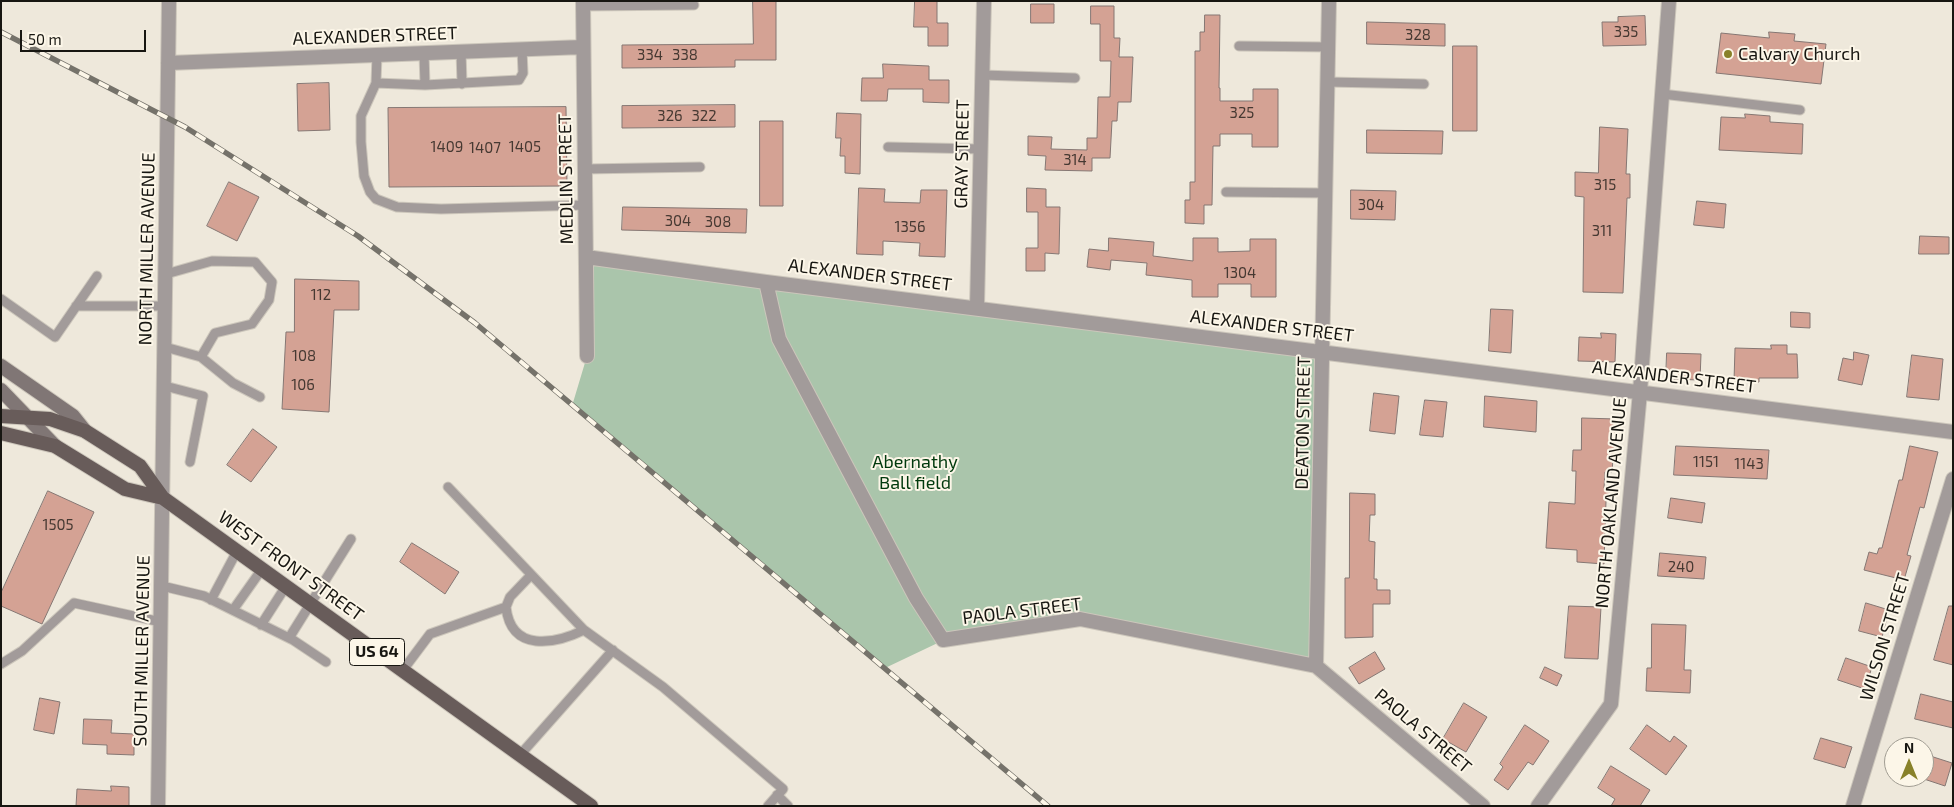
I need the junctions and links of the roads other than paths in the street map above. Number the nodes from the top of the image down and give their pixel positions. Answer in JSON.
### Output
{"nodes":[{"id":1,"x":169,"y":1,"type":"edge"},
{"id":2,"x":984,"y":1,"type":"edge"},
{"id":3,"x":1329,"y":1,"type":"edge"},
{"id":4,"x":1669,"y":1,"type":"edge"},
{"id":5,"x":583,"y":4,"type":"edge"},
{"id":6,"x":694,"y":5,"type":"dead end"},
{"id":7,"x":1239,"y":46,"type":"dead end"},
{"id":8,"x":584,"y":47,"type":"junction"},
{"id":9,"x":1328,"y":47,"type":"junction"},
{"id":10,"x":522,"y":49,"type":"junction"},
{"id":11,"x":461,"y":52,"type":"junction"},
{"id":12,"x":424,"y":53,"type":"junction"},
{"id":13,"x":377,"y":55,"type":"junction"},
{"id":14,"x":168,"y":63,"type":"junction"},
{"id":15,"x":982,"y":75,"type":"junction"},
{"id":16,"x":1075,"y":78,"type":"dead end"},
{"id":17,"x":1328,"y":82,"type":"junction"},
{"id":18,"x":376,"y":83,"type":"junction"},
{"id":19,"x":462,"y":84,"type":"junction"},
{"id":20,"x":1424,"y":84,"type":"dead end"},
{"id":21,"x":425,"y":85,"type":"junction"},
{"id":22,"x":1662,"y":94,"type":"junction"},
{"id":23,"x":1800,"y":110,"type":"dead end"},
{"id":24,"x":888,"y":148,"type":"dead end"},
{"id":25,"x":980,"y":149,"type":"junction"},
{"id":26,"x":700,"y":167,"type":"dead end"},
{"id":27,"x":585,"y":168,"type":"junction"},
{"id":28,"x":1226,"y":192,"type":"dead end"},
{"id":29,"x":1326,"y":193,"type":"junction"},
{"id":30,"x":586,"y":205,"type":"junction"},
{"id":31,"x":586,"y":257,"type":"junction"},
{"id":32,"x":166,"y":274,"type":"junction"},
{"id":33,"x":97,"y":276,"type":"dead end"},
{"id":34,"x":766,"y":282,"type":"junction"},
{"id":35,"x":1,"y":299,"type":"edge"},
{"id":36,"x":76,"y":306,"type":"junction"},
{"id":37,"x":166,"y":306,"type":"junction"},
{"id":38,"x":977,"y":307,"type":"junction"},
{"id":39,"x":165,"y":347,"type":"junction"},
{"id":40,"x":1323,"y":351,"type":"junction"},
{"id":41,"x":587,"y":356,"type":"dead end"},
{"id":42,"x":200,"y":357,"type":"junction"},
{"id":43,"x":1,"y":366,"type":"edge"},
{"id":44,"x":164,"y":386,"type":"junction"},
{"id":45,"x":1,"y":390,"type":"edge"},
{"id":46,"x":1640,"y":392,"type":"junction"},
{"id":47,"x":260,"y":397,"type":"dead end"},
{"id":48,"x":1,"y":416,"type":"edge"},
{"id":49,"x":28,"y":416,"type":"junction"},
{"id":50,"x":85,"y":431,"type":"junction"},
{"id":51,"x":1953,"y":432,"type":"edge"},
{"id":52,"x":1,"y":433,"type":"edge"},
{"id":53,"x":55,"y":446,"type":"junction"},
{"id":54,"x":190,"y":462,"type":"dead end"},
{"id":55,"x":1953,"y":479,"type":"edge"},
{"id":56,"x":448,"y":487,"type":"dead end"},
{"id":57,"x":163,"y":498,"type":"junction"},
{"id":58,"x":351,"y":539,"type":"dead end"},
{"id":59,"x":237,"y":551,"type":"junction"},
{"id":60,"x":262,"y":569,"type":"junction"},
{"id":61,"x":530,"y":575,"type":"junction"},
{"id":62,"x":162,"y":586,"type":"junction"},
{"id":63,"x":286,"y":586,"type":"junction"},
{"id":64,"x":211,"y":600,"type":"junction"},
{"id":65,"x":311,"y":604,"type":"junction"},
{"id":66,"x":506,"y":607,"type":"junction"},
{"id":67,"x":233,"y":610,"type":"junction"},
{"id":68,"x":161,"y":622,"type":"junction"},
{"id":69,"x":261,"y":625,"type":"junction"},
{"id":70,"x":584,"y":630,"type":"junction"},
{"id":71,"x":289,"y":638,"type":"junction"},
{"id":72,"x":613,"y":650,"type":"junction"},
{"id":73,"x":326,"y":662,"type":"dead end"},
{"id":74,"x":1,"y":664,"type":"edge"},
{"id":75,"x":1316,"y":666,"type":"junction"},
{"id":76,"x":403,"y":670,"type":"junction"},
{"id":77,"x":520,"y":755,"type":"junction"},
{"id":78,"x":777,"y":795,"type":"junction"},
{"id":79,"x":158,"y":806,"type":"edge"},
{"id":80,"x":591,"y":806,"type":"edge"},
{"id":81,"x":768,"y":806,"type":"edge"},
{"id":82,"x":788,"y":806,"type":"edge"},
{"id":83,"x":1482,"y":806,"type":"edge"},
{"id":84,"x":1538,"y":806,"type":"edge"},
{"id":85,"x":1853,"y":806,"type":"edge"}],
"edges":[{"from":1,"to":14,"type":"street","name":"NORTH MILLER AVENUE"},
{"from":2,"to":15,"type":"street","name":"GRAY STREET"},
{"from":3,"to":9,"type":"street","name":"DEATON STREET"},
{"from":4,"to":22,"type":"street","name":"NORTH OAKLAND AVENUE"},
{"from":5,"to":6,"type":"lane"},
{"from":5,"to":8,"type":"street","name":"MEDLIN STREET"},
{"from":7,"to":9,"type":"lane"},
{"from":8,"to":10,"type":"street","name":"ALEXANDER STREET"},
{"from":8,"to":27,"type":"street","name":"MEDLIN STREET"},
{"from":9,"to":17,"type":"street","name":"DEATON STREET"},
{"from":10,"to":11,"type":"street","name":"ALEXANDER STREET"},
{"from":10,"to":19,"type":"lane"},
{"from":11,"to":12,"type":"street","name":"ALEXANDER STREET"},
{"from":11,"to":19,"type":"lane"},
{"from":12,"to":13,"type":"street","name":"ALEXANDER STREET"},
{"from":12,"to":21,"type":"lane"},
{"from":13,"to":14,"type":"street","name":"ALEXANDER STREET"},
{"from":13,"to":18,"type":"lane"},
{"from":14,"to":32,"type":"street","name":"NORTH MILLER AVENUE"},
{"from":15,"to":16,"type":"lane"},
{"from":15,"to":25,"type":"street","name":"GRAY STREET"},
{"from":17,"to":20,"type":"lane"},
{"from":17,"to":29,"type":"street","name":"DEATON STREET"},
{"from":18,"to":21,"type":"lane"},
{"from":18,"to":30,"type":"lane"},
{"from":19,"to":21,"type":"lane"},
{"from":22,"to":23,"type":"lane"},
{"from":22,"to":46,"type":"street","name":"NORTH OAKLAND AVENUE"},
{"from":24,"to":25,"type":"lane"},
{"from":25,"to":38,"type":"street","name":"GRAY STREET"},
{"from":26,"to":27,"type":"lane"},
{"from":27,"to":30,"type":"street","name":"MEDLIN STREET"},
{"from":28,"to":29,"type":"lane"},
{"from":29,"to":40,"type":"street","name":"DEATON STREET"},
{"from":30,"to":31,"type":"street","name":"MEDLIN STREET"},
{"from":31,"to":34,"type":"street","name":"ALEXANDER STREET"},
{"from":31,"to":41,"type":"street","name":"MEDLIN STREET"},
{"from":32,"to":37,"type":"street","name":"NORTH MILLER AVENUE"},
{"from":32,"to":42,"type":"lane"},
{"from":33,"to":36,"type":"lane"},
{"from":34,"to":38,"type":"street","name":"ALEXANDER STREET"},
{"from":34,"to":75,"type":"street","name":"PAOLA STREET"},
{"from":35,"to":36,"type":"lane"},
{"from":36,"to":37,"type":"lane"},
{"from":37,"to":39,"type":"street","name":"NORTH MILLER AVENUE"},
{"from":38,"to":40,"type":"street","name":"ALEXANDER STREET"},
{"from":39,"to":42,"type":"lane"},
{"from":39,"to":44,"type":"street","name":"NORTH MILLER AVENUE"},
{"from":40,"to":46,"type":"street","name":"ALEXANDER STREET"},
{"from":40,"to":75,"type":"street","name":"DEATON STREET"},
{"from":42,"to":47,"type":"lane"},
{"from":43,"to":50,"type":"main road","name":"WEST FRONT STREET"},
{"from":44,"to":54,"type":"lane"},
{"from":44,"to":57,"type":"street","name":"NORTH MILLER AVENUE"},
{"from":45,"to":49,"type":"main road","name":"WEST FRONT STREET","number":"US 64"},
{"from":46,"to":51,"type":"street","name":"ALEXANDER STREET"},
{"from":46,"to":84,"type":"street","name":"NORTH OAKLAND AVENUE"},
{"from":48,"to":49,"type":"main road"},
{"from":49,"to":50,"type":"main road"},
{"from":49,"to":53,"type":"main road","name":"WEST FRONT STREET","number":"US 64"},
{"from":50,"to":57,"type":"main road","name":"WEST FRONT STREET"},
{"from":52,"to":53,"type":"main road","number":"US 64"},
{"from":53,"to":57,"type":"main road","name":"WEST FRONT STREET","number":"US 64"},
{"from":55,"to":85,"type":"street","name":"WILSON STREET"},
{"from":56,"to":61,"type":"lane"},
{"from":57,"to":59,"type":"main road","name":"WEST FRONT STREET","number":"US 64"},
{"from":57,"to":62,"type":"street","name":"SOUTH MILLER AVENUE"},
{"from":58,"to":65,"type":"lane"},
{"from":59,"to":60,"type":"main road","name":"WEST FRONT STREET","number":"US 64"},
{"from":59,"to":64,"type":"lane"},
{"from":60,"to":63,"type":"main road","name":"WEST FRONT STREET","number":"US 64"},
{"from":60,"to":67,"type":"lane"},
{"from":61,"to":66,"type":"lane"},
{"from":61,"to":70,"type":"lane"},
{"from":62,"to":64,"type":"lane"},
{"from":62,"to":68,"type":"street","name":"SOUTH MILLER AVENUE"},
{"from":63,"to":65,"type":"main road","name":"WEST FRONT STREET","number":"US 64"},
{"from":63,"to":69,"type":"lane"},
{"from":64,"to":67,"type":"lane"},
{"from":65,"to":71,"type":"lane"},
{"from":65,"to":76,"type":"main road","name":"WEST FRONT STREET","number":"US 64"},
{"from":66,"to":70,"type":"lane"},
{"from":66,"to":76,"type":"lane"},
{"from":67,"to":69,"type":"lane"},
{"from":68,"to":74,"type":"lane"},
{"from":68,"to":79,"type":"street","name":"SOUTH MILLER AVENUE"},
{"from":69,"to":71,"type":"lane"},
{"from":70,"to":72,"type":"lane"},
{"from":71,"to":73,"type":"lane"},
{"from":72,"to":77,"type":"lane"},
{"from":72,"to":78,"type":"lane"},
{"from":75,"to":83,"type":"street","name":"PAOLA STREET"},
{"from":76,"to":77,"type":"main road","name":"WEST FRONT STREET","number":"US 64"},
{"from":77,"to":80,"type":"main road","name":"WEST FRONT STREET","number":"US 64"},
{"from":78,"to":81,"type":"lane"},
{"from":78,"to":82,"type":"lane"}]}
